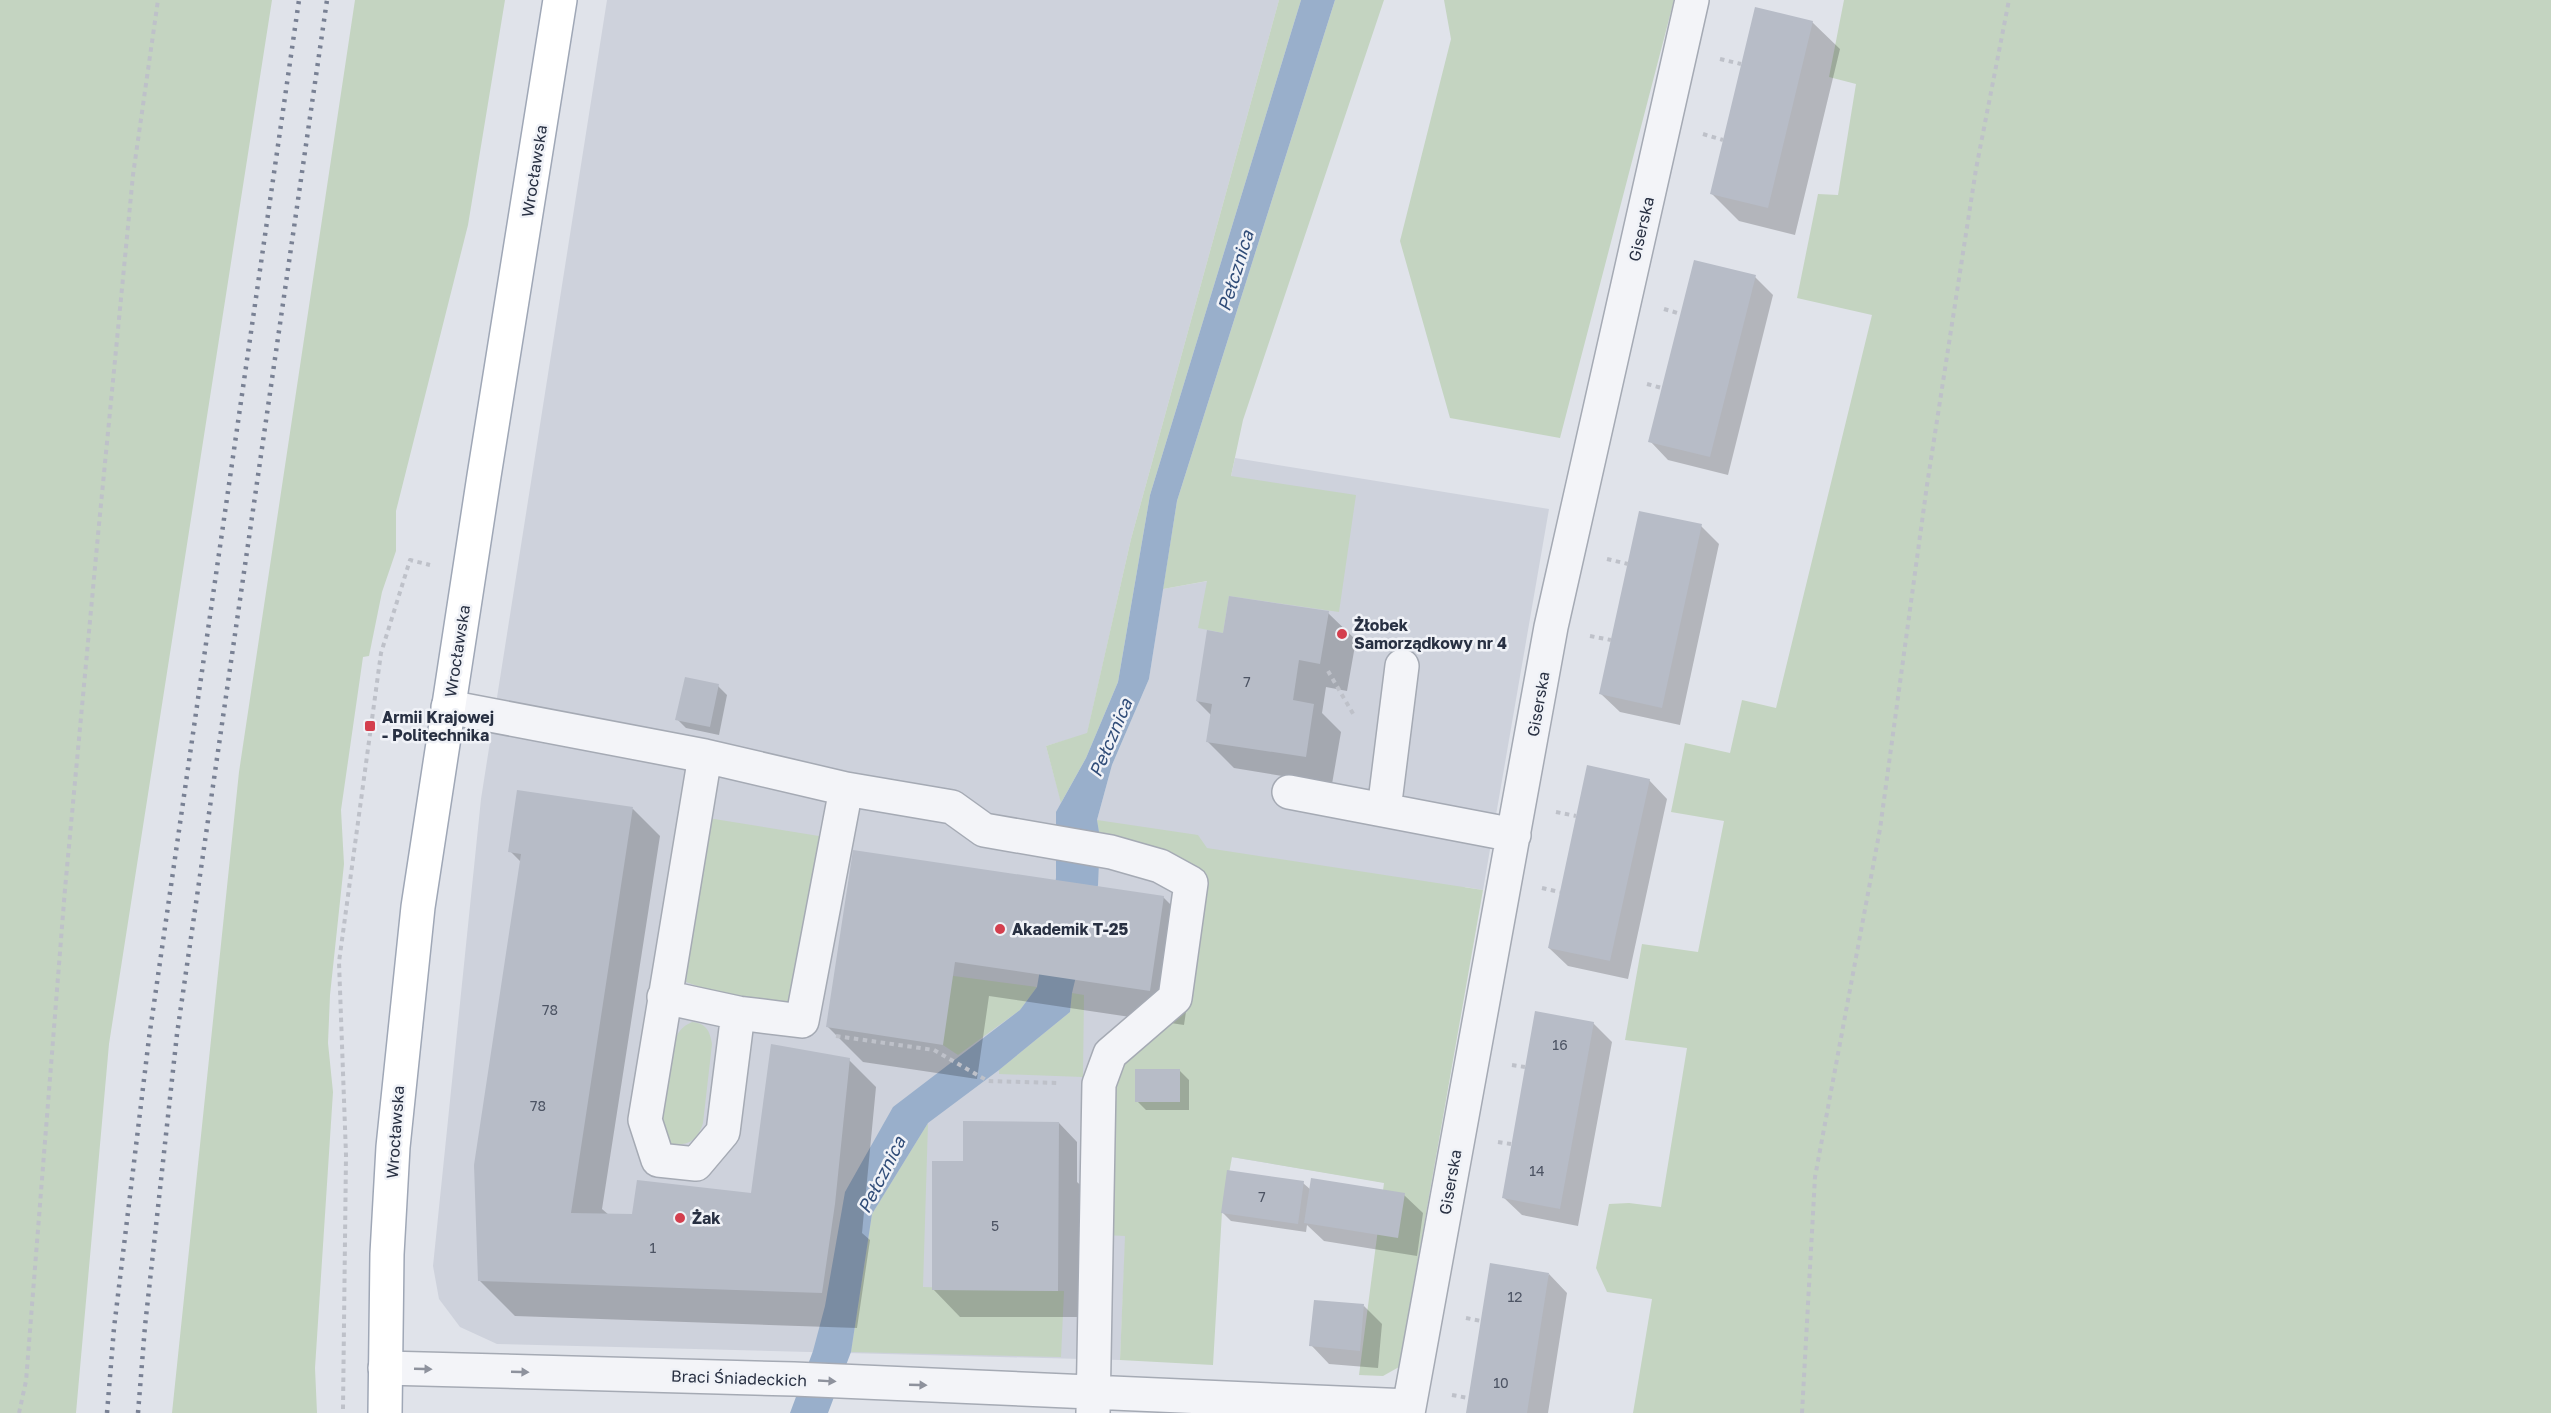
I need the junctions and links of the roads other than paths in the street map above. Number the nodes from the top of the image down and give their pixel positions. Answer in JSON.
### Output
{"nodes":[{"id":1,"x":560,"y":0,"type":"edge"},
{"id":2,"x":1692,"y":0,"type":"edge"},
{"id":3,"x":1402,"y":666,"type":"dead end"},
{"id":4,"x":448,"y":707,"type":"junction"},
{"id":5,"x":705,"y":756,"type":"junction"},
{"id":6,"x":846,"y":789,"type":"junction"},
{"id":7,"x":1289,"y":792,"type":"dead end"},
{"id":8,"x":1384,"y":810,"type":"junction"},
{"id":9,"x":1514,"y":835,"type":"junction"},
{"id":10,"x":664,"y":997,"type":"junction"},
{"id":11,"x":738,"y":1013,"type":"junction"},
{"id":12,"x":385,"y":1368,"type":"junction"},
{"id":13,"x":1093,"y":1402,"type":"edge"},
{"id":14,"x":1408,"y":1410,"type":"edge"},
{"id":15,"x":385,"y":1413,"type":"edge"}],
"edges":[{"from":1,"to":4,"type":"main road","name":"Wrocławska"},
{"from":2,"to":9,"type":"street","name":"Giserska"},
{"from":3,"to":8,"type":"street"},
{"from":4,"to":5,"type":"street"},
{"from":4,"to":12,"type":"main road","name":"Wrocławska"},
{"from":5,"to":6,"type":"street"},
{"from":5,"to":10,"type":"street"},
{"from":6,"to":11,"type":"street"},
{"from":6,"to":13,"type":"street"},
{"from":7,"to":8,"type":"street"},
{"from":8,"to":9,"type":"street"},
{"from":9,"to":14,"type":"street","name":"Giserska"},
{"from":10,"to":11,"type":"street"},
{"from":10,"to":11,"type":"street"},
{"from":12,"to":13,"type":"street","name":"Braci Śniadeckich","one_way":true},
{"from":12,"to":15,"type":"main road","name":"Wrocławska"},
{"from":13,"to":14,"type":"street","name":"Braci Śniadeckich"}]}
